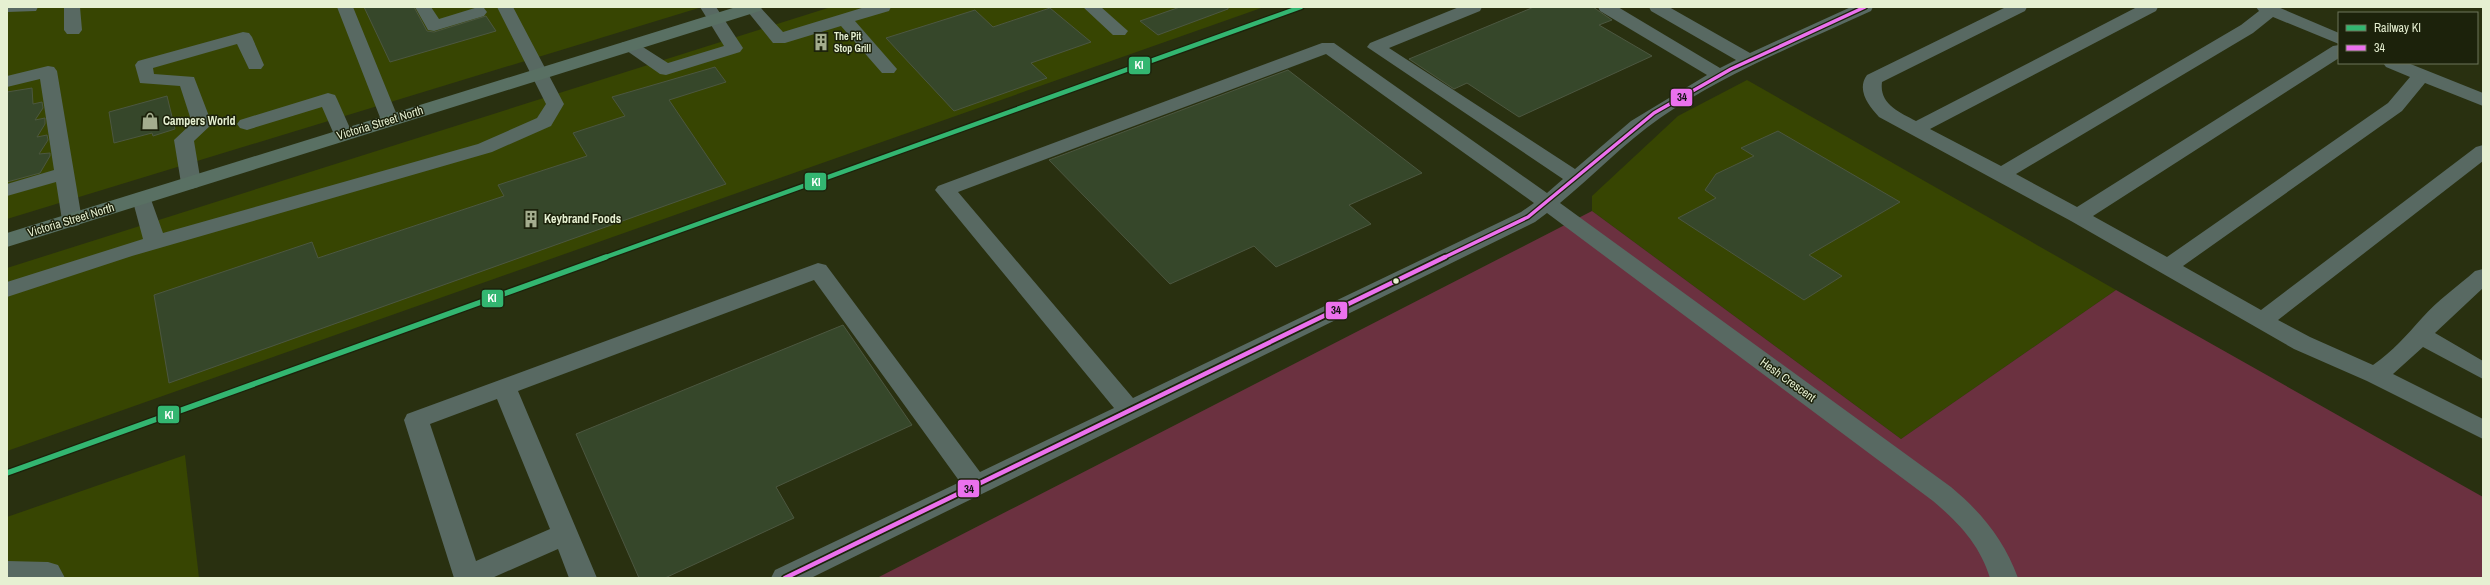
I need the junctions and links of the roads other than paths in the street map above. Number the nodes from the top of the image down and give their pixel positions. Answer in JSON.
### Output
{"nodes":[{"id":1,"x":7,"y":7,"type":"edge"},
{"id":2,"x":30,"y":7,"type":"edge"},
{"id":3,"x":72,"y":7,"type":"edge"},
{"id":4,"x":345,"y":7,"type":"edge"},
{"id":5,"x":423,"y":7,"type":"edge"},
{"id":6,"x":504,"y":7,"type":"edge"},
{"id":7,"x":753,"y":7,"type":"edge"},
{"id":8,"x":883,"y":7,"type":"edge"},
{"id":9,"x":1091,"y":7,"type":"edge"},
{"id":10,"x":1474,"y":7,"type":"edge"},
{"id":11,"x":1606,"y":7,"type":"edge"},
{"id":12,"x":1657,"y":7,"type":"edge"},
{"id":13,"x":1865,"y":7,"type":"edge"},
{"id":14,"x":2019,"y":7,"type":"edge"},
{"id":15,"x":2150,"y":7,"type":"edge"},
{"id":16,"x":2267,"y":9,"type":"edge"},
{"id":17,"x":478,"y":12,"type":"dead end"},
{"id":18,"x":712,"y":13,"type":"edge"},
{"id":19,"x":844,"y":19,"type":"junction"},
{"id":20,"x":74,"y":30,"type":"dead end"},
{"id":21,"x":1119,"y":31,"type":"dead end"},
{"id":22,"x":2338,"y":39,"type":"edge"},
{"id":23,"x":629,"y":46,"type":"junction"},
{"id":24,"x":2338,"y":51,"type":"edge"},
{"id":25,"x":1750,"y":61,"type":"junction"},
{"id":26,"x":255,"y":64,"type":"dead end"},
{"id":27,"x":2394,"y":64,"type":"edge"},
{"id":28,"x":888,"y":69,"type":"dead end"},
{"id":29,"x":540,"y":73,"type":"junction"},
{"id":30,"x":1720,"y":75,"type":"junction"},
{"id":31,"x":2422,"y":76,"type":"junction"},
{"id":32,"x":7,"y":82,"type":"edge"},
{"id":33,"x":2480,"y":100,"type":"edge"},
{"id":34,"x":390,"y":120,"type":"junction"},
{"id":35,"x":247,"y":124,"type":"dead end"},
{"id":36,"x":1917,"y":128,"type":"junction"},
{"id":37,"x":343,"y":135,"type":"junction"},
{"id":38,"x":2483,"y":151,"type":"edge"},
{"id":39,"x":65,"y":173,"type":"junction"},
{"id":40,"x":2002,"y":174,"type":"junction"},
{"id":41,"x":1576,"y":179,"type":"junction"},
{"id":42,"x":191,"y":182,"type":"junction"},
{"id":43,"x":7,"y":190,"type":"edge"},
{"id":44,"x":142,"y":198,"type":"junction"},
{"id":45,"x":1548,"y":204,"type":"junction"},
{"id":46,"x":2078,"y":216,"type":"junction"},
{"id":47,"x":72,"y":220,"type":"junction"},
{"id":48,"x":7,"y":240,"type":"edge"},
{"id":49,"x":155,"y":242,"type":"junction"},
{"id":50,"x":2168,"y":267,"type":"junction"},
{"id":51,"x":2483,"y":276,"type":"edge"},
{"id":52,"x":7,"y":290,"type":"edge"},
{"id":53,"x":2264,"y":320,"type":"junction"},
{"id":54,"x":2421,"y":336,"type":"junction"},
{"id":55,"x":2483,"y":371,"type":"edge"},
{"id":56,"x":2375,"y":374,"type":"junction"},
{"id":57,"x":504,"y":388,"type":"junction"},
{"id":58,"x":1130,"y":411,"type":"junction"},
{"id":59,"x":2483,"y":430,"type":"edge"},
{"id":60,"x":977,"y":486,"type":"junction"},
{"id":61,"x":565,"y":534,"type":"junction"},
{"id":62,"x":7,"y":572,"type":"edge"},
{"id":63,"x":467,"y":577,"type":"edge"},
{"id":64,"x":51,"y":578,"type":"edge"},
{"id":65,"x":583,"y":578,"type":"edge"},
{"id":66,"x":785,"y":578,"type":"edge"},
{"id":67,"x":2004,"y":578,"type":"edge"}],
"edges":[{"from":1,"to":2,"type":"street"},
{"from":3,"to":20,"type":"street"},
{"from":4,"to":34,"type":"street"},
{"from":5,"to":17,"type":"street"},
{"from":6,"to":29,"type":"street"},
{"from":7,"to":18,"type":"main road","name":"Victoria Street North"},
{"from":7,"to":19,"type":"street"},
{"from":8,"to":19,"type":"street"},
{"from":9,"to":21,"type":"street"},
{"from":10,"to":41,"type":"street"},
{"from":11,"to":30,"type":"street"},
{"from":12,"to":25,"type":"street"},
{"from":13,"to":25,"type":"street"},
{"from":14,"to":36,"type":"street"},
{"from":15,"to":36,"type":"street"},
{"from":16,"to":22,"type":"street"},
{"from":16,"to":40,"type":"street"},
{"from":18,"to":23,"type":"main road","name":"Victoria Street North"},
{"from":18,"to":23,"type":"street"},
{"from":19,"to":28,"type":"street"},
{"from":23,"to":29,"type":"main road","name":"Victoria Street North"},
{"from":24,"to":46,"type":"street"},
{"from":25,"to":30,"type":"street"},
{"from":26,"to":42,"type":"street"},
{"from":27,"to":31,"type":"street"},
{"from":29,"to":34,"type":"main road","name":"Victoria Street North"},
{"from":29,"to":49,"type":"street"},
{"from":30,"to":41,"type":"street"},
{"from":31,"to":33,"type":"street"},
{"from":31,"to":50,"type":"street"},
{"from":32,"to":39,"type":"street"},
{"from":34,"to":37,"type":"main road","name":"Victoria Street North"},
{"from":35,"to":37,"type":"street"},
{"from":36,"to":40,"type":"street"},
{"from":37,"to":42,"type":"main road","name":"Victoria Street North"},
{"from":38,"to":53,"type":"street"},
{"from":39,"to":43,"type":"street"},
{"from":39,"to":47,"type":"street"},
{"from":40,"to":46,"type":"street"},
{"from":41,"to":45,"type":"street"},
{"from":42,"to":44,"type":"main road","name":"Victoria Street North"},
{"from":44,"to":47,"type":"main road","name":"Victoria Street North"},
{"from":44,"to":49,"type":"street"},
{"from":45,"to":58,"type":"street"},
{"from":45,"to":58,"type":"street","name":"Hesh Crescent"},
{"from":45,"to":67,"type":"street","name":"Hesh Crescent"},
{"from":46,"to":50,"type":"street"},
{"from":47,"to":48,"type":"main road","name":"Victoria Street North"},
{"from":49,"to":52,"type":"street"},
{"from":50,"to":53,"type":"street"},
{"from":51,"to":54,"type":"street"},
{"from":53,"to":56,"type":"street"},
{"from":54,"to":55,"type":"street"},
{"from":54,"to":56,"type":"street"},
{"from":56,"to":59,"type":"street"},
{"from":57,"to":60,"type":"street"},
{"from":57,"to":61,"type":"street"},
{"from":57,"to":63,"type":"street"},
{"from":58,"to":60,"type":"street"},
{"from":60,"to":66,"type":"street"},
{"from":61,"to":63,"type":"street"},
{"from":61,"to":65,"type":"street"},
{"from":62,"to":64,"type":"street"}]}
